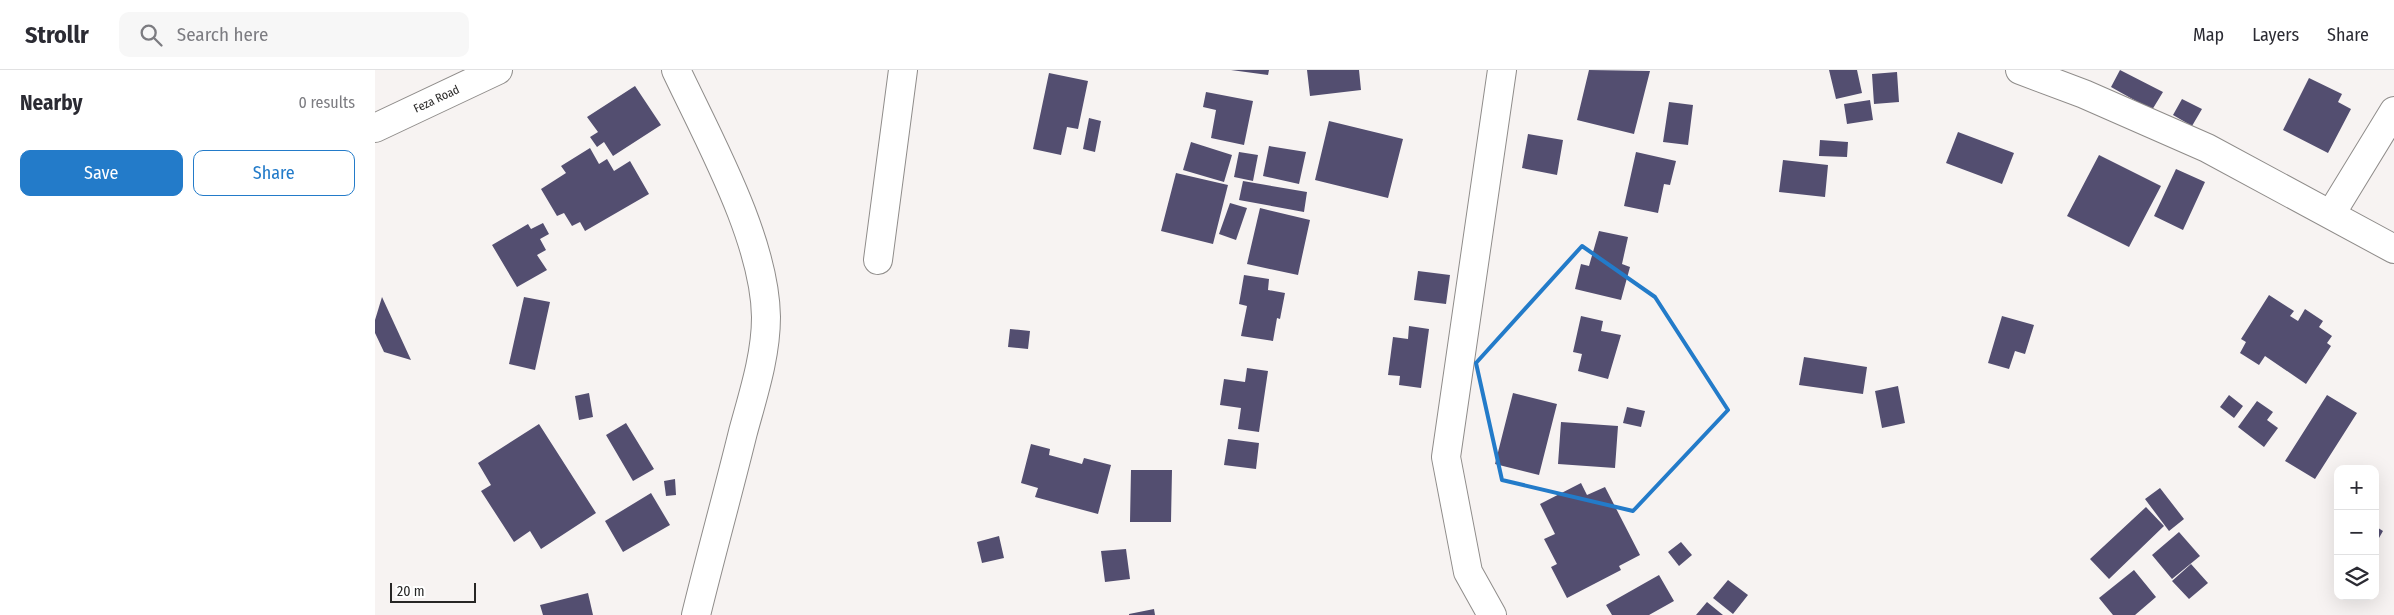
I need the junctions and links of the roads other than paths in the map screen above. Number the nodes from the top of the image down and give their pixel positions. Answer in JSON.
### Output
{"nodes":[{"id":1,"x":498,"y":70,"type":"edge"},
{"id":2,"x":676,"y":70,"type":"edge"},
{"id":3,"x":903,"y":70,"type":"edge"},
{"id":4,"x":1502,"y":70,"type":"edge"},
{"id":5,"x":2020,"y":70,"type":"edge"},
{"id":6,"x":2394,"y":111,"type":"edge"},
{"id":7,"x":375,"y":128,"type":"edge"},
{"id":8,"x":2331,"y":214,"type":"junction"},
{"id":9,"x":2394,"y":249,"type":"edge"},
{"id":10,"x":878,"y":260,"type":"dead end"},
{"id":11,"x":696,"y":615,"type":"edge"},
{"id":12,"x":1492,"y":615,"type":"edge"}],
"edges":[{"from":1,"to":7,"type":"street","name":"Feza Road"},
{"from":2,"to":11,"type":"street"},
{"from":3,"to":10,"type":"street"},
{"from":4,"to":12,"type":"street"},
{"from":5,"to":8,"type":"street"},
{"from":6,"to":8,"type":"street"},
{"from":8,"to":9,"type":"street"}]}
